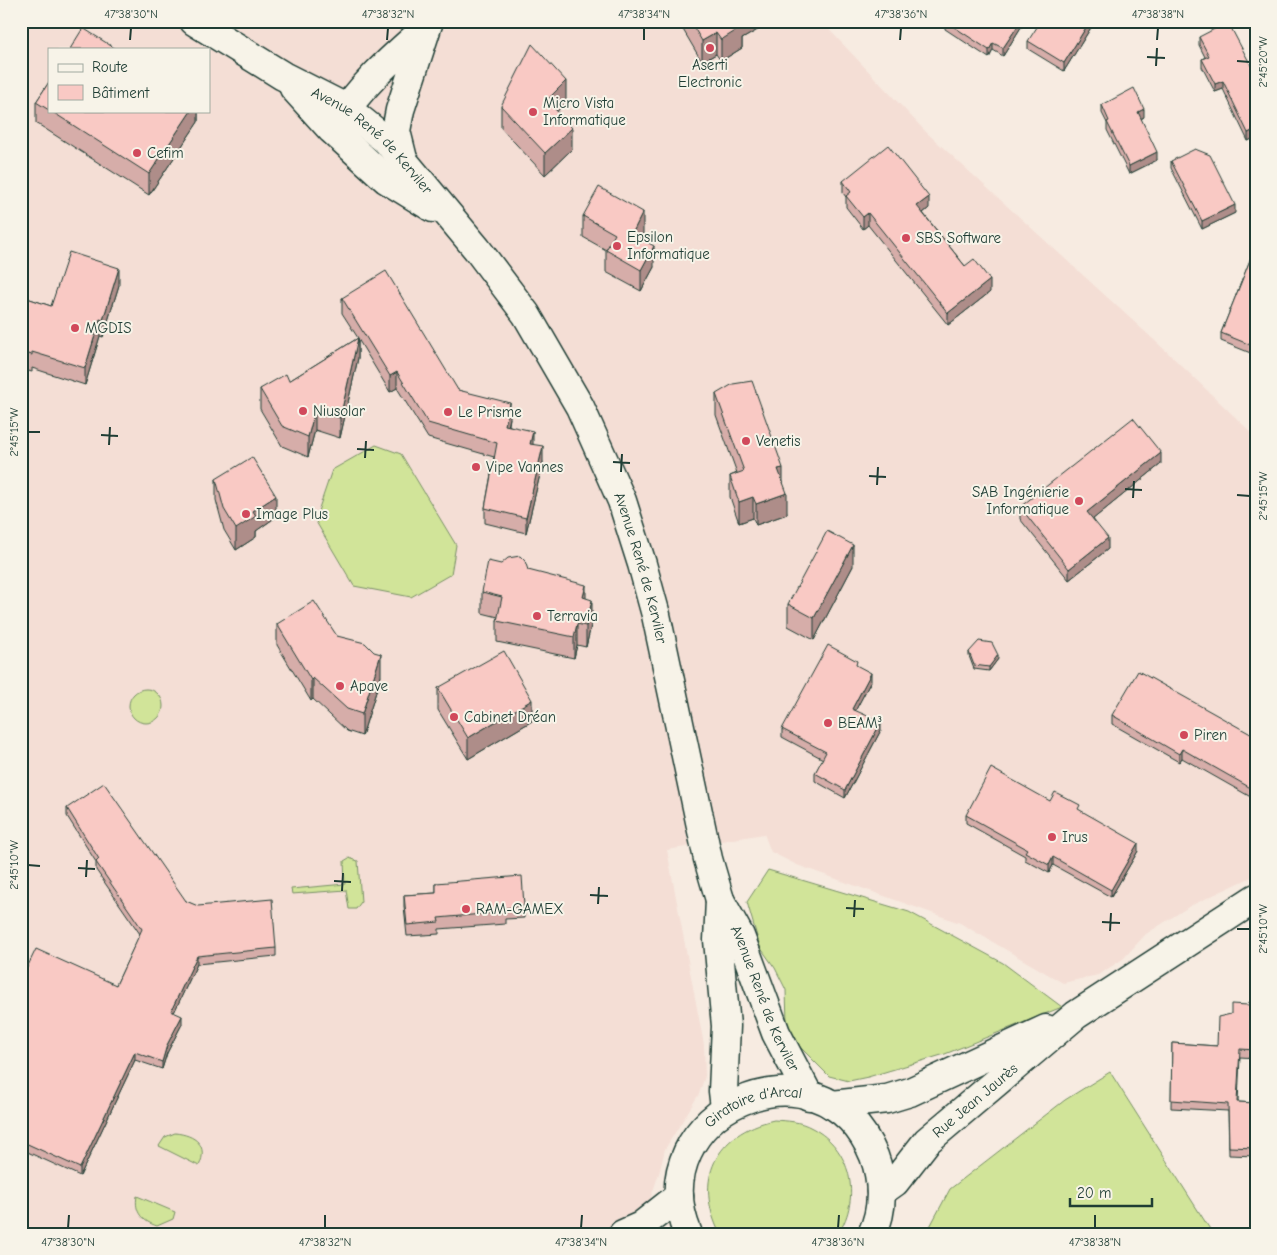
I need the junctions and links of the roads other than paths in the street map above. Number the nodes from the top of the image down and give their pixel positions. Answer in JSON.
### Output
{"nodes":[{"id":1,"x":194,"y":21,"type":"edge"},
{"id":2,"x":428,"y":25,"type":"edge"},
{"id":3,"x":339,"y":119,"type":"junction"},
{"id":4,"x":403,"y":159,"type":"junction"},
{"id":5,"x":450,"y":219,"type":"junction"},
{"id":6,"x":1256,"y":898,"type":"edge"},
{"id":7,"x":720,"y":900,"type":"junction"},
{"id":8,"x":1076,"y":1015,"type":"junction"},
{"id":9,"x":821,"y":1100,"type":"junction"},
{"id":10,"x":725,"y":1108,"type":"junction"},
{"id":11,"x":881,"y":1192,"type":"junction"},
{"id":12,"x":679,"y":1196,"type":"junction"},
{"id":13,"x":624,"y":1234,"type":"edge"},
{"id":14,"x":688,"y":1234,"type":"edge"},
{"id":15,"x":872,"y":1234,"type":"edge"}],
"edges":[{"from":1,"to":3,"type":"main road","name":"Avenue René de Kerviler"},
{"from":2,"to":3,"type":"main road"},
{"from":2,"to":4,"type":"main road"},
{"from":3,"to":4,"type":"main road","name":"Avenue René de Kerviler"},
{"from":3,"to":5,"type":"main road","name":"Avenue René de Kerviler"},
{"from":4,"to":5,"type":"main road","name":"Avenue René de Kerviler"},
{"from":5,"to":7,"type":"main road","name":"Avenue René de Kerviler"},
{"from":6,"to":8,"type":"main road","name":"Rue Jean Jaurès"},
{"from":7,"to":9,"type":"main road","name":"Avenue René de Kerviler"},
{"from":7,"to":10,"type":"main road","name":"Avenue René de Kerviler"},
{"from":8,"to":9,"type":"main road","name":"Rue Jean Jaurès"},
{"from":8,"to":11,"type":"main road","name":"Rue Jean Jaurès"},
{"from":9,"to":10,"type":"main road","name":"Giratoire d'Arcal"},
{"from":9,"to":11,"type":"main road","name":"Giratoire d'Arcal"},
{"from":10,"to":12,"type":"main road","name":"Giratoire d'Arcal"},
{"from":11,"to":15,"type":"main road","name":"Giratoire d'Arcal"},
{"from":12,"to":13,"type":"main road"},
{"from":12,"to":14,"type":"main road","name":"Giratoire d'Arcal"}]}
